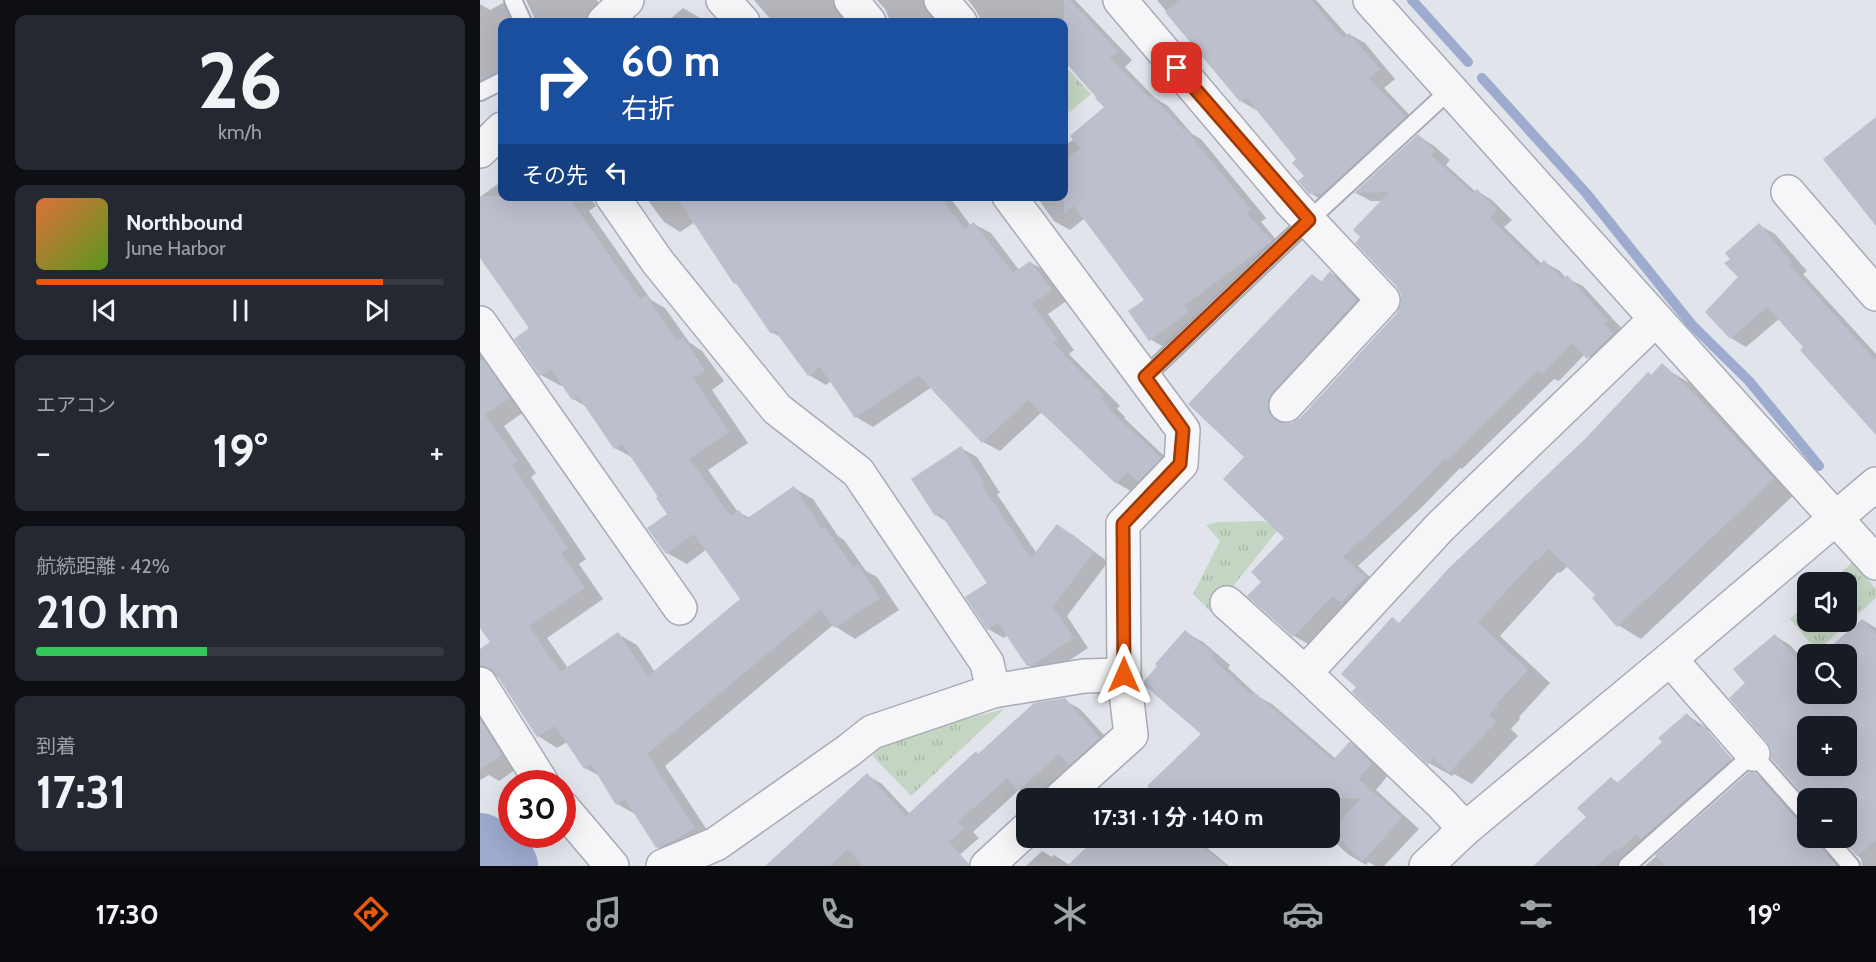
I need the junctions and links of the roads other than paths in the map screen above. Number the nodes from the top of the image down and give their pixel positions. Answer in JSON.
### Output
{"nodes":[{"id":1,"x":513,"y":0,"type":"edge"},
{"id":2,"x":627,"y":0,"type":"edge"},
{"id":3,"x":723,"y":0,"type":"edge"},
{"id":4,"x":851,"y":0,"type":"edge"},
{"id":5,"x":941,"y":0,"type":"edge"},
{"id":6,"x":1120,"y":0,"type":"edge"},
{"id":7,"x":1370,"y":0,"type":"edge"},
{"id":8,"x":521,"y":18,"type":"edge"},
{"id":9,"x":608,"y":18,"type":"edge"},
{"id":10,"x":739,"y":18,"type":"edge"},
{"id":11,"x":866,"y":18,"type":"edge"},
{"id":12,"x":957,"y":18,"type":"edge"},
{"id":13,"x":498,"y":83,"type":"edge"},
{"id":14,"x":1451,"y":89,"type":"junction"},
{"id":15,"x":480,"y":92,"type":"edge"},
{"id":16,"x":498,"y":133,"type":"edge"},
{"id":17,"x":480,"y":151,"type":"edge"},
{"id":18,"x":1788,"y":192,"type":"dead end"},
{"id":19,"x":615,"y":201,"type":"edge"},
{"id":20,"x":1013,"y":201,"type":"edge"},
{"id":21,"x":1309,"y":220,"type":"junction"},
{"id":22,"x":1876,"y":294,"type":"edge"},
{"id":23,"x":1656,"y":319,"type":"junction"},
{"id":24,"x":480,"y":323,"type":"edge"},
{"id":25,"x":1145,"y":377,"type":"junction"},
{"id":26,"x":1286,"y":405,"type":"dead end"},
{"id":27,"x":1876,"y":484,"type":"edge"},
{"id":28,"x":1835,"y":518,"type":"junction"},
{"id":29,"x":1876,"y":563,"type":"edge"},
{"id":30,"x":1227,"y":603,"type":"dead end"},
{"id":31,"x":680,"y":608,"type":"dead end"},
{"id":32,"x":1670,"y":659,"type":"junction"},
{"id":33,"x":1305,"y":673,"type":"junction"},
{"id":34,"x":1124,"y":675,"type":"junction"},
{"id":35,"x":480,"y":684,"type":"edge"},
{"id":36,"x":993,"y":691,"type":"junction"},
{"id":37,"x":1753,"y":754,"type":"junction"},
{"id":38,"x":534,"y":770,"type":"edge"},
{"id":39,"x":1072,"y":788,"type":"edge"},
{"id":40,"x":1797,"y":804,"type":"edge"},
{"id":41,"x":576,"y":824,"type":"edge"},
{"id":42,"x":1465,"y":829,"type":"junction"},
{"id":43,"x":1016,"y":839,"type":"edge"},
{"id":44,"x":1835,"y":848,"type":"edge"},
{"id":45,"x":1632,"y":865,"type":"edge"},
{"id":46,"x":612,"y":866,"type":"edge"},
{"id":47,"x":663,"y":866,"type":"edge"},
{"id":48,"x":987,"y":866,"type":"edge"},
{"id":49,"x":1426,"y":866,"type":"edge"},
{"id":50,"x":1851,"y":866,"type":"edge"}],
"edges":[{"from":1,"to":8,"type":"lane"},
{"from":2,"to":9,"type":"street"},
{"from":3,"to":10,"type":"street"},
{"from":4,"to":11,"type":"street"},
{"from":5,"to":12,"type":"street"},
{"from":6,"to":21,"type":"street"},
{"from":7,"to":14,"type":"street"},
{"from":13,"to":15,"type":"lane"},
{"from":14,"to":21,"type":"lane"},
{"from":14,"to":23,"type":"street"},
{"from":16,"to":17,"type":"street"},
{"from":18,"to":22,"type":"street"},
{"from":19,"to":36,"type":"street"},
{"from":20,"to":25,"type":"street"},
{"from":21,"to":25,"type":"lane"},
{"from":21,"to":26,"type":"street"},
{"from":23,"to":28,"type":"street"},
{"from":23,"to":33,"type":"street"},
{"from":24,"to":31,"type":"street"},
{"from":25,"to":34,"type":"street"},
{"from":27,"to":28,"type":"street"},
{"from":28,"to":29,"type":"street"},
{"from":28,"to":32,"type":"street"},
{"from":30,"to":33,"type":"street"},
{"from":32,"to":37,"type":"street"},
{"from":32,"to":42,"type":"street"},
{"from":33,"to":42,"type":"street"},
{"from":34,"to":36,"type":"street"},
{"from":34,"to":39,"type":"street"},
{"from":35,"to":38,"type":"street"},
{"from":36,"to":47,"type":"street"},
{"from":37,"to":40,"type":"lane"},
{"from":37,"to":45,"type":"lane"},
{"from":41,"to":46,"type":"street"},
{"from":42,"to":49,"type":"street"},
{"from":43,"to":48,"type":"street"},
{"from":44,"to":50,"type":"lane"}]}
